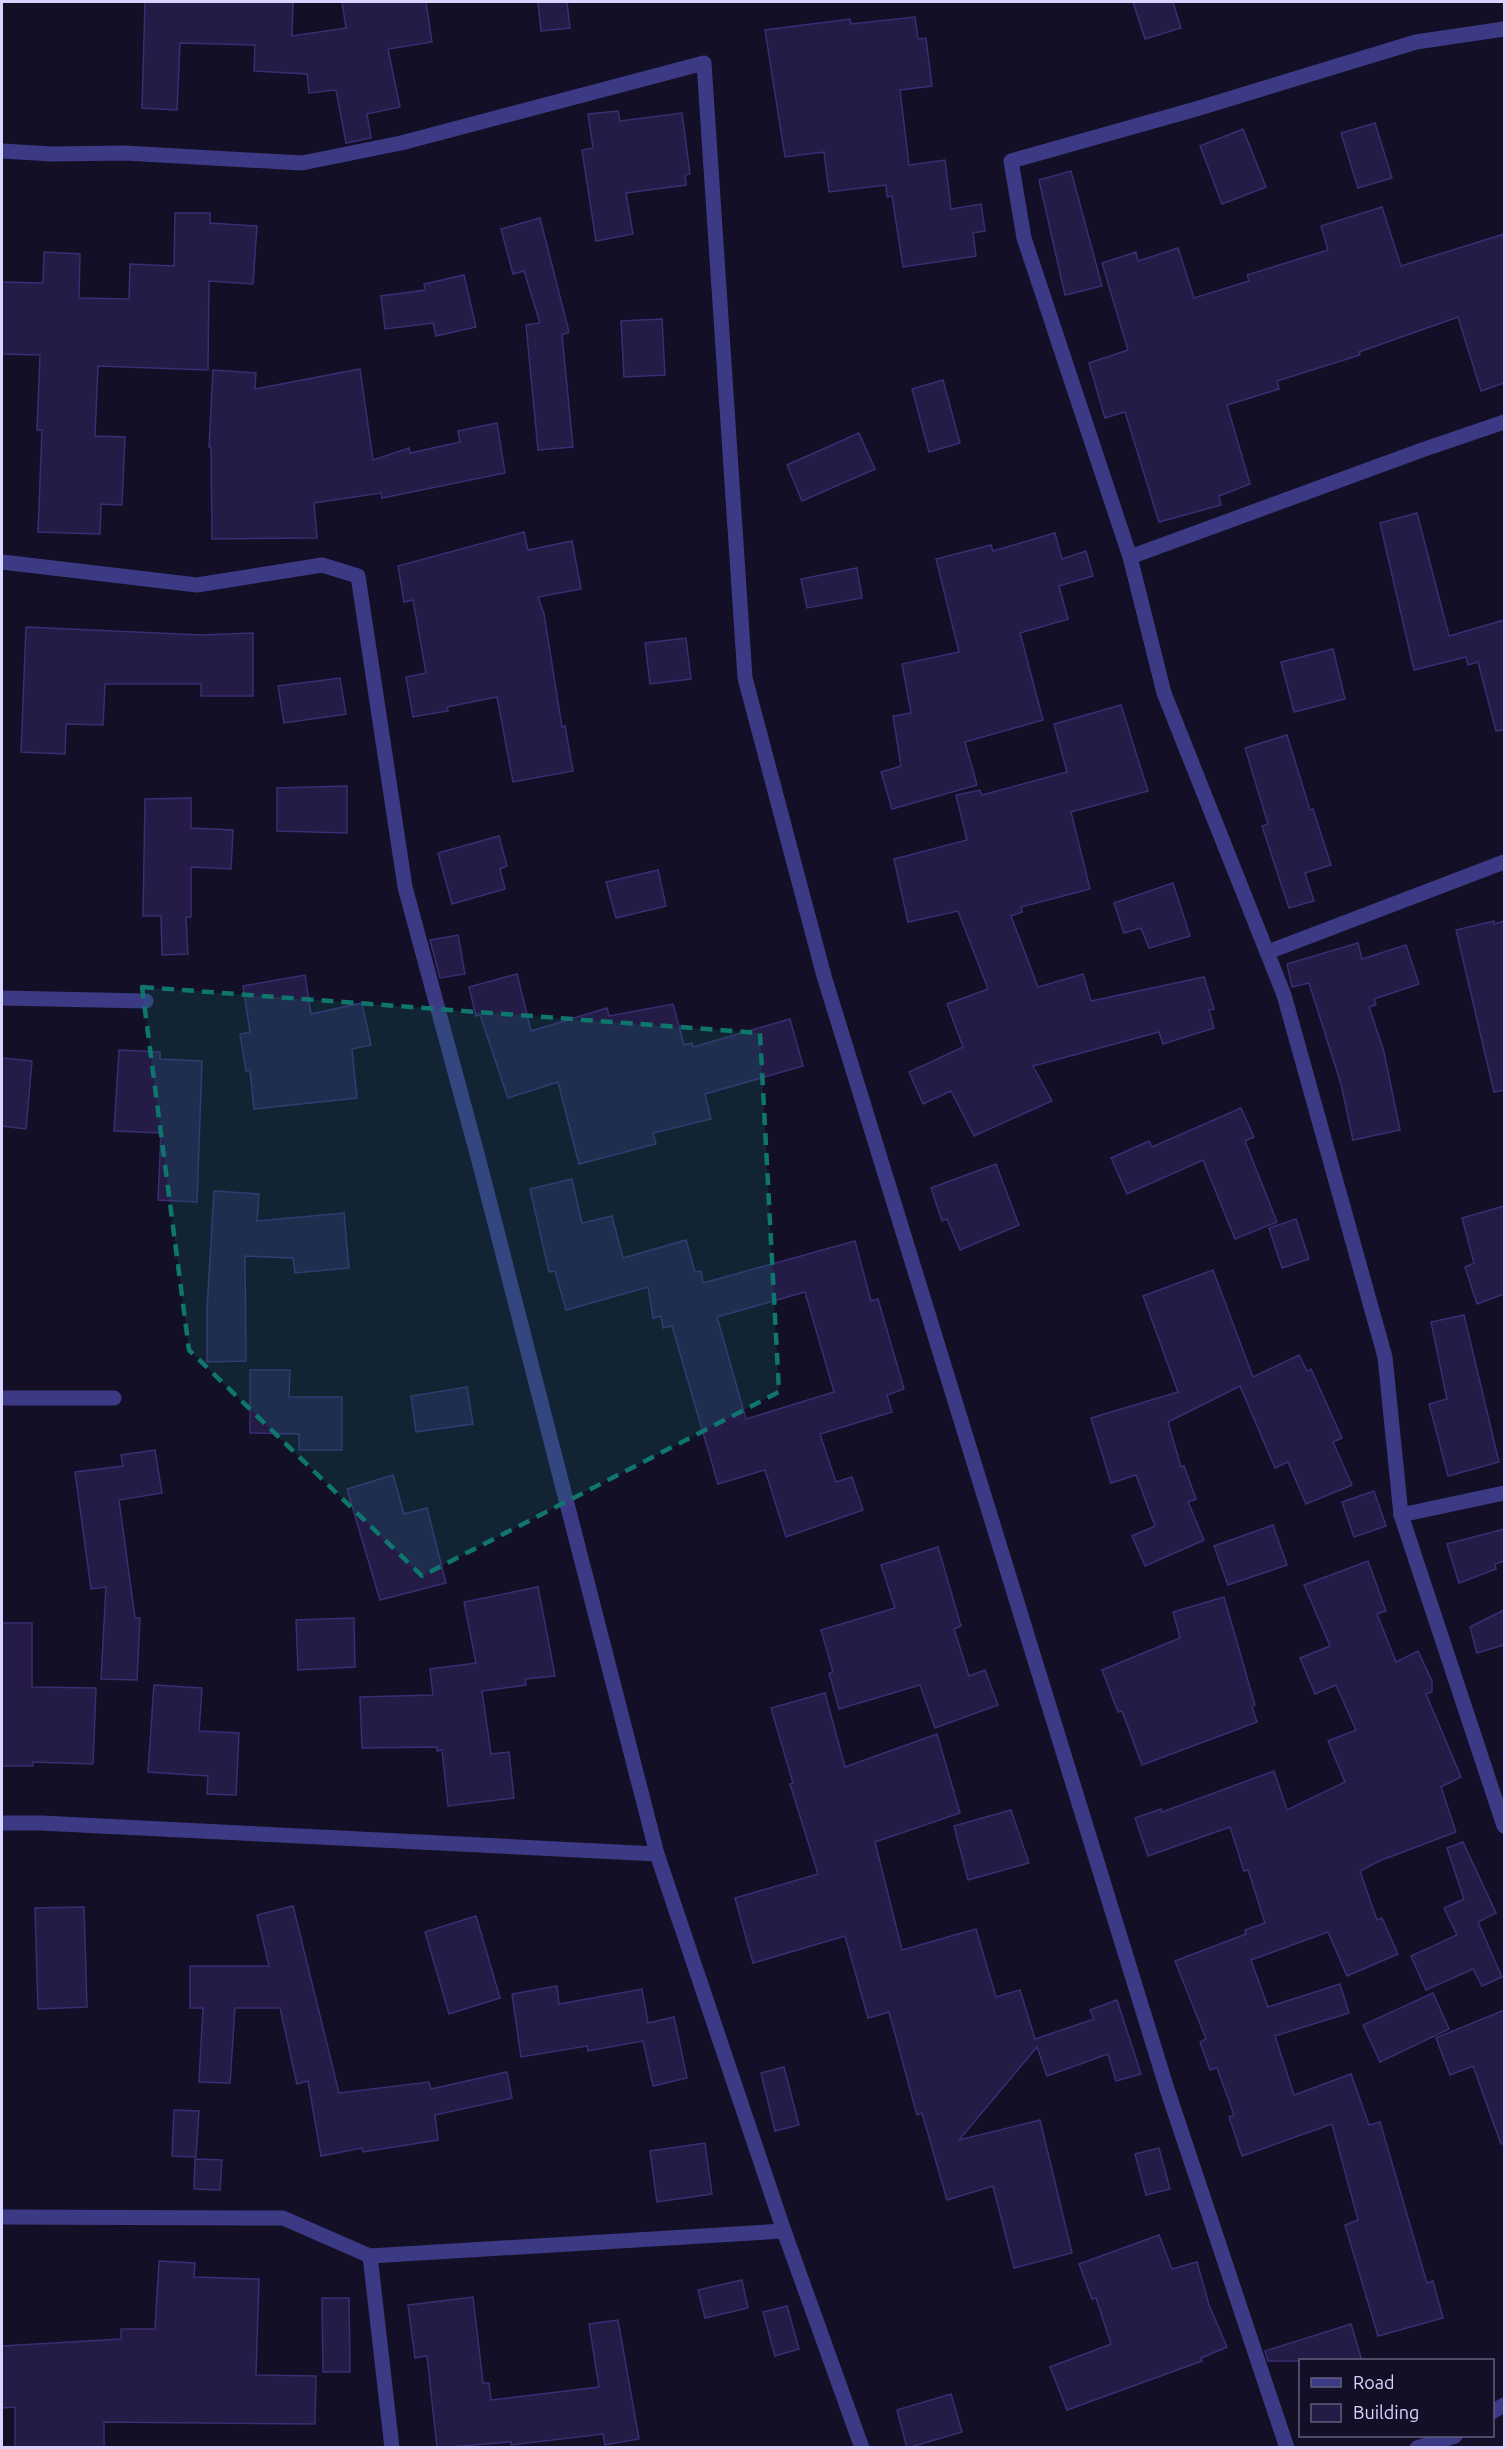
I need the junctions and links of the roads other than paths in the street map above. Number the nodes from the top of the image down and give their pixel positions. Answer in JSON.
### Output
{"nodes":[{"id":1,"x":1504,"y":29,"type":"edge"},
{"id":2,"x":2,"y":151,"type":"edge"},
{"id":3,"x":1504,"y":422,"type":"edge"},
{"id":4,"x":1130,"y":557,"type":"junction"},
{"id":5,"x":2,"y":562,"type":"edge"},
{"id":6,"x":1504,"y":862,"type":"edge"},
{"id":7,"x":1268,"y":952,"type":"junction"},
{"id":8,"x":2,"y":998,"type":"edge"},
{"id":9,"x":146,"y":1001,"type":"dead end"},
{"id":10,"x":2,"y":1398,"type":"edge"},
{"id":11,"x":114,"y":1398,"type":"dead end"},
{"id":12,"x":1504,"y":1493,"type":"edge"},
{"id":13,"x":1401,"y":1515,"type":"junction"},
{"id":14,"x":2,"y":1823,"type":"edge"},
{"id":15,"x":1504,"y":1826,"type":"edge"},
{"id":16,"x":657,"y":1854,"type":"junction"},
{"id":17,"x":2,"y":2217,"type":"edge"},
{"id":18,"x":784,"y":2231,"type":"junction"},
{"id":19,"x":370,"y":2256,"type":"junction"},
{"id":20,"x":1452,"y":2437,"type":"edge"},
{"id":21,"x":392,"y":2448,"type":"edge"},
{"id":22,"x":862,"y":2448,"type":"edge"},
{"id":23,"x":1287,"y":2448,"type":"edge"},
{"id":24,"x":1417,"y":2448,"type":"edge"}],
"edges":[{"from":1,"to":4,"type":"street"},
{"from":2,"to":23,"type":"street"},
{"from":3,"to":4,"type":"street"},
{"from":4,"to":7,"type":"street"},
{"from":5,"to":16,"type":"street"},
{"from":6,"to":7,"type":"street"},
{"from":7,"to":13,"type":"street"},
{"from":8,"to":9,"type":"street"},
{"from":10,"to":11,"type":"street"},
{"from":12,"to":13,"type":"street"},
{"from":13,"to":15,"type":"street"},
{"from":14,"to":16,"type":"street"},
{"from":16,"to":18,"type":"street"},
{"from":17,"to":19,"type":"street"},
{"from":18,"to":19,"type":"street"},
{"from":18,"to":22,"type":"street"},
{"from":19,"to":21,"type":"street"},
{"from":20,"to":24,"type":"street"}]}
